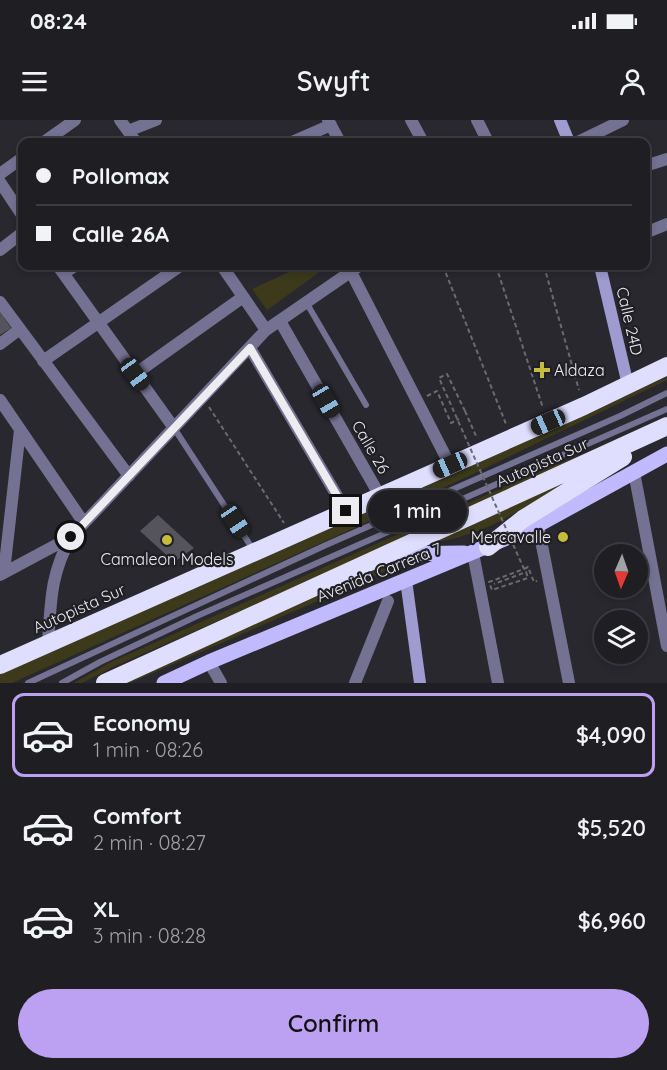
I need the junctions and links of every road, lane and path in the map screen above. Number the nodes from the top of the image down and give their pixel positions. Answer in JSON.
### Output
{"nodes":[{"id":1,"x":75,"y":120,"type":"edge"},
{"id":2,"x":120,"y":120,"type":"edge"},
{"id":3,"x":156,"y":120,"type":"edge"},
{"id":4,"x":411,"y":120,"type":"edge"},
{"id":5,"x":477,"y":120,"type":"edge"},
{"id":6,"x":560,"y":120,"type":"edge"},
{"id":7,"x":623,"y":120,"type":"edge"},
{"id":8,"x":329,"y":122,"type":"edge"},
{"id":9,"x":50,"y":138,"type":"edge"},
{"id":10,"x":131,"y":138,"type":"edge"},
{"id":11,"x":133,"y":138,"type":"edge"},
{"id":12,"x":299,"y":138,"type":"edge"},
{"id":13,"x":338,"y":138,"type":"edge"},
{"id":14,"x":421,"y":138,"type":"edge"},
{"id":15,"x":486,"y":138,"type":"edge"},
{"id":16,"x":567,"y":138,"type":"edge"},
{"id":17,"x":586,"y":138,"type":"edge"},
{"id":18,"x":667,"y":159,"type":"edge"},
{"id":19,"x":18,"y":161,"type":"edge"},
{"id":20,"x":650,"y":164,"type":"edge"},
{"id":21,"x":0,"y":174,"type":"edge"},
{"id":22,"x":0,"y":182,"type":"edge"},
{"id":23,"x":18,"y":209,"type":"edge"},
{"id":24,"x":667,"y":224,"type":"edge"},
{"id":25,"x":650,"y":231,"type":"edge"},
{"id":26,"x":18,"y":236,"type":"edge"},
{"id":27,"x":0,"y":250,"type":"edge"},
{"id":28,"x":62,"y":270,"type":"edge"},
{"id":29,"x":174,"y":270,"type":"edge"},
{"id":30,"x":225,"y":270,"type":"edge"},
{"id":31,"x":352,"y":270,"type":"edge"},
{"id":32,"x":356,"y":270,"type":"edge"},
{"id":33,"x":445,"y":270,"type":"edge"},
{"id":34,"x":497,"y":270,"type":"edge"},
{"id":35,"x":545,"y":270,"type":"edge"},
{"id":36,"x":601,"y":270,"type":"edge"},
{"id":37,"x":243,"y":297,"type":"junction"},
{"id":38,"x":0,"y":302,"type":"edge"},
{"id":39,"x":306,"y":302,"type":"junction"},
{"id":40,"x":98,"y":321,"type":"junction"},
{"id":41,"x":280,"y":321,"type":"junction"},
{"id":42,"x":20,"y":329,"type":"junction"},
{"id":43,"x":266,"y":330,"type":"junction"},
{"id":44,"x":0,"y":344,"type":"edge"},
{"id":45,"x":250,"y":348,"type":"junction"},
{"id":46,"x":43,"y":361,"type":"junction"},
{"id":47,"x":667,"y":366,"type":"edge"},
{"id":48,"x":135,"y":374,"type":"junction"},
{"id":49,"x":628,"y":385,"type":"junction"},
{"id":50,"x":437,"y":391,"type":"dead end"},
{"id":51,"x":667,"y":393,"type":"edge"},
{"id":52,"x":0,"y":400,"type":"edge"},
{"id":53,"x":366,"y":405,"type":"dead end"},
{"id":54,"x":208,"y":406,"type":"dead end"},
{"id":55,"x":584,"y":406,"type":"junction"},
{"id":56,"x":667,"y":409,"type":"edge"},
{"id":57,"x":459,"y":419,"type":"junction"},
{"id":58,"x":548,"y":422,"type":"junction"},
{"id":59,"x":174,"y":428,"type":"junction"},
{"id":60,"x":667,"y":428,"type":"edge"},
{"id":61,"x":20,"y":430,"type":"junction"},
{"id":62,"x":512,"y":438,"type":"junction"},
{"id":63,"x":483,"y":450,"type":"junction"},
{"id":64,"x":667,"y":454,"type":"edge"},
{"id":65,"x":450,"y":465,"type":"junction"},
{"id":66,"x":634,"y":472,"type":"junction"},
{"id":67,"x":129,"y":476,"type":"junction"},
{"id":68,"x":381,"y":495,"type":"junction"},
{"id":69,"x":346,"y":511,"type":"junction"},
{"id":70,"x":84,"y":523,"type":"junction"},
{"id":71,"x":538,"y":525,"type":"junction"},
{"id":72,"x":292,"y":535,"type":"junction"},
{"id":73,"x":71,"y":537,"type":"junction"},
{"id":74,"x":480,"y":550,"type":"junction"},
{"id":75,"x":255,"y":551,"type":"junction"},
{"id":76,"x":387,"y":554,"type":"junction"},
{"id":77,"x":2,"y":574,"type":"edge"},
{"id":78,"x":406,"y":580,"type":"junction"},
{"id":79,"x":494,"y":584,"type":"dead end"},
{"id":80,"x":388,"y":602,"type":"dead end"},
{"id":81,"x":48,"y":643,"type":"junction"},
{"id":82,"x":667,"y":646,"type":"edge"},
{"id":83,"x":209,"y":662,"type":"junction"},
{"id":84,"x":0,"y":665,"type":"edge"},
{"id":85,"x":28,"y":683,"type":"edge"},
{"id":86,"x":62,"y":683,"type":"edge"},
{"id":87,"x":105,"y":683,"type":"edge"},
{"id":88,"x":164,"y":683,"type":"edge"},
{"id":89,"x":221,"y":683,"type":"edge"},
{"id":90,"x":355,"y":683,"type":"edge"},
{"id":91,"x":420,"y":683,"type":"edge"},
{"id":92,"x":498,"y":683,"type":"edge"},
{"id":93,"x":569,"y":683,"type":"edge"}],
"edges":[{"from":1,"to":9,"type":"street"},
{"from":2,"to":10,"type":"street"},
{"from":3,"to":11,"type":"street"},
{"from":4,"to":14,"type":"street"},
{"from":5,"to":15,"type":"street"},
{"from":6,"to":16,"type":"street"},
{"from":7,"to":17,"type":"street"},
{"from":8,"to":12,"type":"street"},
{"from":8,"to":13,"type":"street"},
{"from":18,"to":20,"type":"street"},
{"from":19,"to":21,"type":"street"},
{"from":22,"to":23,"type":"street"},
{"from":24,"to":25,"type":"street"},
{"from":26,"to":27,"type":"street"},
{"from":28,"to":40,"type":"street"},
{"from":29,"to":40,"type":"street"},
{"from":30,"to":37,"type":"street"},
{"from":31,"to":39,"type":"street"},
{"from":32,"to":65,"type":"street"},
{"from":33,"to":62,"type":"path"},
{"from":34,"to":58,"type":"path"},
{"from":35,"to":55,"type":"path"},
{"from":36,"to":49,"type":"street","name":"Calle 24D"},
{"from":37,"to":43,"type":"street"},
{"from":37,"to":48,"type":"street"},
{"from":38,"to":42,"type":"street"},
{"from":39,"to":41,"type":"street"},
{"from":39,"to":53,"type":"lane"},
{"from":40,"to":46,"type":"street"},
{"from":40,"to":48,"type":"street"},
{"from":41,"to":43,"type":"street"},
{"from":41,"to":68,"type":"street","name":"Calle 26"},
{"from":42,"to":44,"type":"street"},
{"from":42,"to":46,"type":"street"},
{"from":43,"to":45,"type":"street"},
{"from":45,"to":59,"type":"street"},
{"from":45,"to":69,"type":"street"},
{"from":46,"to":67,"type":"street"},
{"from":47,"to":49,"type":"highway","name":"Autopista Sur"},
{"from":48,"to":59,"type":"street"},
{"from":49,"to":55,"type":"highway","name":"Autopista Sur"},
{"from":50,"to":57,"type":"path"},
{"from":51,"to":85,"type":"lane"},
{"from":52,"to":61,"type":"street"},
{"from":54,"to":72,"type":"path"},
{"from":55,"to":58,"type":"highway","name":"Autopista Sur"},
{"from":56,"to":86,"type":"lane"},
{"from":57,"to":63,"type":"path","bridge":true},
{"from":57,"to":79,"type":"path","bridge":true},
{"from":58,"to":62,"type":"highway","name":"Autopista Sur"},
{"from":59,"to":67,"type":"street"},
{"from":59,"to":75,"type":"lane"},
{"from":60,"to":74,"type":"highway"},
{"from":60,"to":76,"type":"highway","name":"Autopista Sur"},
{"from":61,"to":70,"type":"street"},
{"from":61,"to":77,"type":"street"},
{"from":62,"to":63,"type":"highway","name":"Autopista Sur"},
{"from":63,"to":65,"type":"highway","name":"Autopista Sur"},
{"from":64,"to":66,"type":"main road","name":"Avenida Carrera 7"},
{"from":65,"to":68,"type":"highway","name":"Autopista Sur"},
{"from":66,"to":71,"type":"main road","name":"Avenida Carrera 7"},
{"from":66,"to":82,"type":"street"},
{"from":67,"to":70,"type":"street"},
{"from":68,"to":69,"type":"highway","name":"Autopista Sur"},
{"from":69,"to":72,"type":"highway","name":"Autopista Sur"},
{"from":70,"to":73,"type":"street"},
{"from":71,"to":74,"type":"main road","name":"Avenida Carrera 7"},
{"from":71,"to":93,"type":"street"},
{"from":72,"to":75,"type":"highway","name":"Autopista Sur"},
{"from":73,"to":77,"type":"street"},
{"from":73,"to":81,"type":"street"},
{"from":74,"to":76,"type":"main road"},
{"from":74,"to":78,"type":"main road","name":"Avenida Carrera 7"},
{"from":74,"to":92,"type":"street"},
{"from":75,"to":81,"type":"highway","name":"Autopista Sur"},
{"from":76,"to":87,"type":"highway","name":"Autopista Sur"},
{"from":78,"to":83,"type":"main road","name":"Avenida Carrera 7"},
{"from":78,"to":91,"type":"street"},
{"from":80,"to":90,"type":"street"},
{"from":81,"to":84,"type":"highway","name":"Autopista Sur"},
{"from":83,"to":88,"type":"main road","name":"Avenida Carrera 7"},
{"from":83,"to":89,"type":"street"}]}
